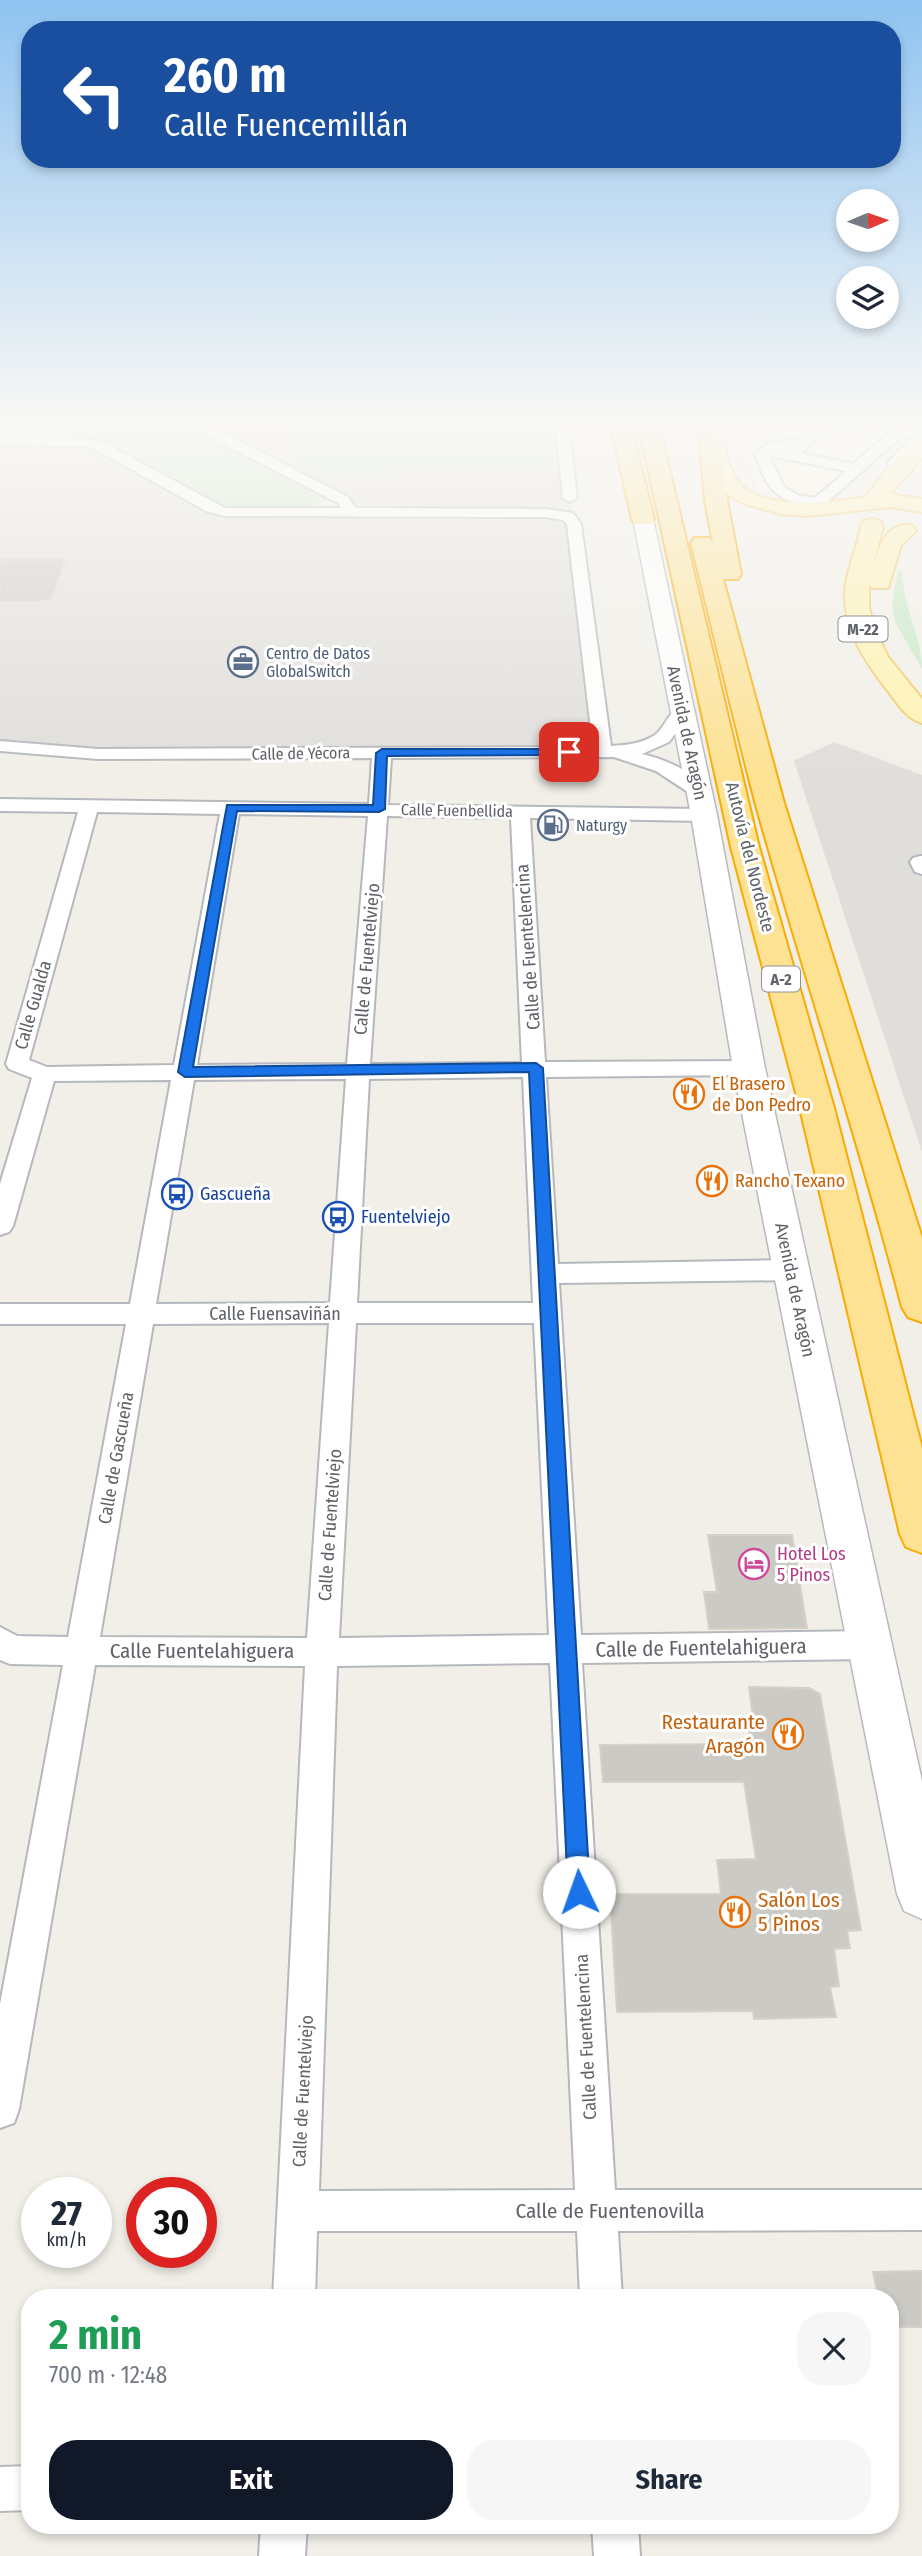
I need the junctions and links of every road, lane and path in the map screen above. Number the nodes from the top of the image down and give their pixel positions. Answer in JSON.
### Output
{"nodes":[{"id":1,"x":575,"y":541,"type":"edge"},
{"id":2,"x":647,"y":541,"type":"edge"},
{"id":3,"x":675,"y":541,"type":"edge"},
{"id":4,"x":704,"y":541,"type":"edge"},
{"id":5,"x":713,"y":541,"type":"edge"},
{"id":6,"x":724,"y":541,"type":"edge"},
{"id":7,"x":865,"y":541,"type":"edge"},
{"id":8,"x":892,"y":541,"type":"edge"},
{"id":9,"x":922,"y":688,"type":"edge"},
{"id":10,"x":681,"y":713,"type":"junction"},
{"id":11,"x":922,"y":715,"type":"edge"},
{"id":12,"x":0,"y":746,"type":"edge"},
{"id":13,"x":603,"y":752,"type":"junction"},
{"id":14,"x":382,"y":753,"type":"junction"},
{"id":15,"x":785,"y":801,"type":"junction"},
{"id":16,"x":701,"y":802,"type":"junction"},
{"id":17,"x":0,"y":805,"type":"edge"},
{"id":18,"x":89,"y":806,"type":"junction"},
{"id":19,"x":232,"y":807,"type":"junction"},
{"id":20,"x":379,"y":809,"type":"junction"},
{"id":21,"x":520,"y":812,"type":"junction"},
{"id":22,"x":922,"y":862,"type":"edge"},
{"id":23,"x":922,"y":869,"type":"edge"},
{"id":24,"x":8,"y":1064,"type":"edge"},
{"id":25,"x":536,"y":1068,"type":"junction"},
{"id":26,"x":749,"y":1068,"type":"junction"},
{"id":27,"x":358,"y":1070,"type":"junction"},
{"id":28,"x":185,"y":1072,"type":"junction"},
{"id":29,"x":45,"y":1074,"type":"junction"},
{"id":30,"x":893,"y":1201,"type":"junction"},
{"id":31,"x":0,"y":1226,"type":"edge"},
{"id":32,"x":791,"y":1270,"type":"junction"},
{"id":33,"x":547,"y":1274,"type":"junction"},
{"id":34,"x":922,"y":1307,"type":"edge"},
{"id":35,"x":142,"y":1313,"type":"junction"},
{"id":36,"x":549,"y":1313,"type":"junction"},
{"id":37,"x":0,"y":1314,"type":"edge"},
{"id":38,"x":343,"y":1314,"type":"junction"},
{"id":39,"x":922,"y":1534,"type":"edge"},
{"id":40,"x":0,"y":1642,"type":"edge"},
{"id":41,"x":869,"y":1646,"type":"junction"},
{"id":42,"x":568,"y":1649,"type":"junction"},
{"id":43,"x":82,"y":1651,"type":"junction"},
{"id":44,"x":322,"y":1652,"type":"junction"},
{"id":45,"x":922,"y":1894,"type":"edge"},
{"id":46,"x":6,"y":2032,"type":"edge"},
{"id":47,"x":0,"y":2109,"type":"edge"},
{"id":48,"x":922,"y":2210,"type":"edge"},
{"id":49,"x":297,"y":2211,"type":"junction"},
{"id":50,"x":594,"y":2211,"type":"junction"},
{"id":51,"x":294,"y":2289,"type":"edge"},
{"id":52,"x":600,"y":2289,"type":"edge"},
{"id":53,"x":21,"y":2489,"type":"edge"},
{"id":54,"x":0,"y":2490,"type":"edge"},
{"id":55,"x":283,"y":2534,"type":"edge"},
{"id":56,"x":616,"y":2534,"type":"edge"},
{"id":57,"x":282,"y":2556,"type":"edge"},
{"id":58,"x":617,"y":2556,"type":"edge"}],
"edges":[{"from":1,"to":13,"type":"street"},
{"from":2,"to":10,"type":"street","name":"Avenida de Aragón"},
{"from":3,"to":39,"type":"highway","name":"Autovía del Nordeste","number":"A-2"},
{"from":4,"to":30,"type":"highway","name":"Autovía del Nordeste","number":"A-2"},
{"from":5,"to":15,"type":"highway","name":"Autovía del Nordeste","number":"A-2"},
{"from":6,"to":15,"type":"highway"},
{"from":7,"to":11,"type":"main road","number":"M-22"},
{"from":8,"to":9,"type":"main road","number":"M-22"},
{"from":10,"to":13,"type":"street","name":"Calle de Yécora"},
{"from":10,"to":16,"type":"street","name":"Avenida de Aragón"},
{"from":12,"to":14,"type":"street","name":"Calle de Yécora"},
{"from":13,"to":14,"type":"street","name":"Calle de Yécora"},
{"from":13,"to":16,"type":"street","name":"Calle de Yécora"},
{"from":14,"to":20,"type":"street","name":"Calle de Fuentelviejo"},
{"from":15,"to":30,"type":"highway"},
{"from":16,"to":21,"type":"street","name":"Calle Fuenbellida"},
{"from":16,"to":26,"type":"street","name":"Avenida de Aragón"},
{"from":17,"to":18,"type":"street","name":"Calle Fuenbellida"},
{"from":18,"to":19,"type":"street","name":"Calle Fuenbellida"},
{"from":18,"to":24,"type":"street","name":"Calle Gualda"},
{"from":19,"to":20,"type":"street","name":"Calle Fuenbellida"},
{"from":19,"to":28,"type":"street","name":"Calle de Gascueña"},
{"from":20,"to":21,"type":"street","name":"Calle Fuenbellida"},
{"from":20,"to":27,"type":"street","name":"Calle de Fuentelviejo"},
{"from":21,"to":25,"type":"street","name":"Calle de Fuentelencina"},
{"from":22,"to":23,"type":"street"},
{"from":24,"to":29,"type":"street","name":"Calle Gualda"},
{"from":25,"to":26,"type":"street"},
{"from":25,"to":27,"type":"street"},
{"from":25,"to":33,"type":"street","name":"Calle de Fuentelencina"},
{"from":26,"to":32,"type":"street","name":"Avenida de Aragón"},
{"from":27,"to":28,"type":"street"},
{"from":27,"to":38,"type":"street","name":"Calle de Fuentelviejo"},
{"from":28,"to":29,"type":"street"},
{"from":28,"to":35,"type":"street","name":"Calle de Gascueña"},
{"from":29,"to":31,"type":"street","name":"Calle Gualda"},
{"from":30,"to":34,"type":"highway","name":"Autovía del Nordeste","number":"A-2"},
{"from":32,"to":33,"type":"street"},
{"from":32,"to":41,"type":"street","name":"Avenida de Aragón"},
{"from":33,"to":36,"type":"street","name":"Calle de Fuentelencina"},
{"from":35,"to":37,"type":"street","name":"Calle Fuensaviñán"},
{"from":35,"to":38,"type":"street","name":"Calle Fuensaviñán"},
{"from":35,"to":43,"type":"street","name":"Calle de Gascueña"},
{"from":36,"to":38,"type":"street","name":"Calle Fuensaviñán"},
{"from":36,"to":42,"type":"street","name":"Calle de Fuentelencina"},
{"from":38,"to":44,"type":"street","name":"Calle de Fuentelviejo"},
{"from":40,"to":43,"type":"street","name":"Calle Fuentelahiguera"},
{"from":41,"to":42,"type":"street","name":"Calle de Fuentelahiguera"},
{"from":41,"to":45,"type":"street","name":"Avenida de Aragón"},
{"from":42,"to":44,"type":"street","name":"Calle de Fuentelahiguera"},
{"from":42,"to":50,"type":"street","name":"Calle de Fuentelencina"},
{"from":43,"to":44,"type":"street","name":"Calle Fuentelahiguera"},
{"from":43,"to":46,"type":"street","name":"Calle de Gascueña"},
{"from":44,"to":49,"type":"street","name":"Calle de Fuentelviejo"},
{"from":46,"to":47,"type":"street","name":"Calle de Gascueña"},
{"from":48,"to":50,"type":"street","name":"Calle de Fuentenovilla"},
{"from":49,"to":50,"type":"street","name":"Calle de Fuentenovilla"},
{"from":49,"to":51,"type":"street","name":"Calle de Fuentelviejo"},
{"from":50,"to":52,"type":"street","name":"Calle de Fuentelencina"},
{"from":53,"to":54,"type":"street"},
{"from":55,"to":57,"type":"street"},
{"from":56,"to":58,"type":"street"}]}
